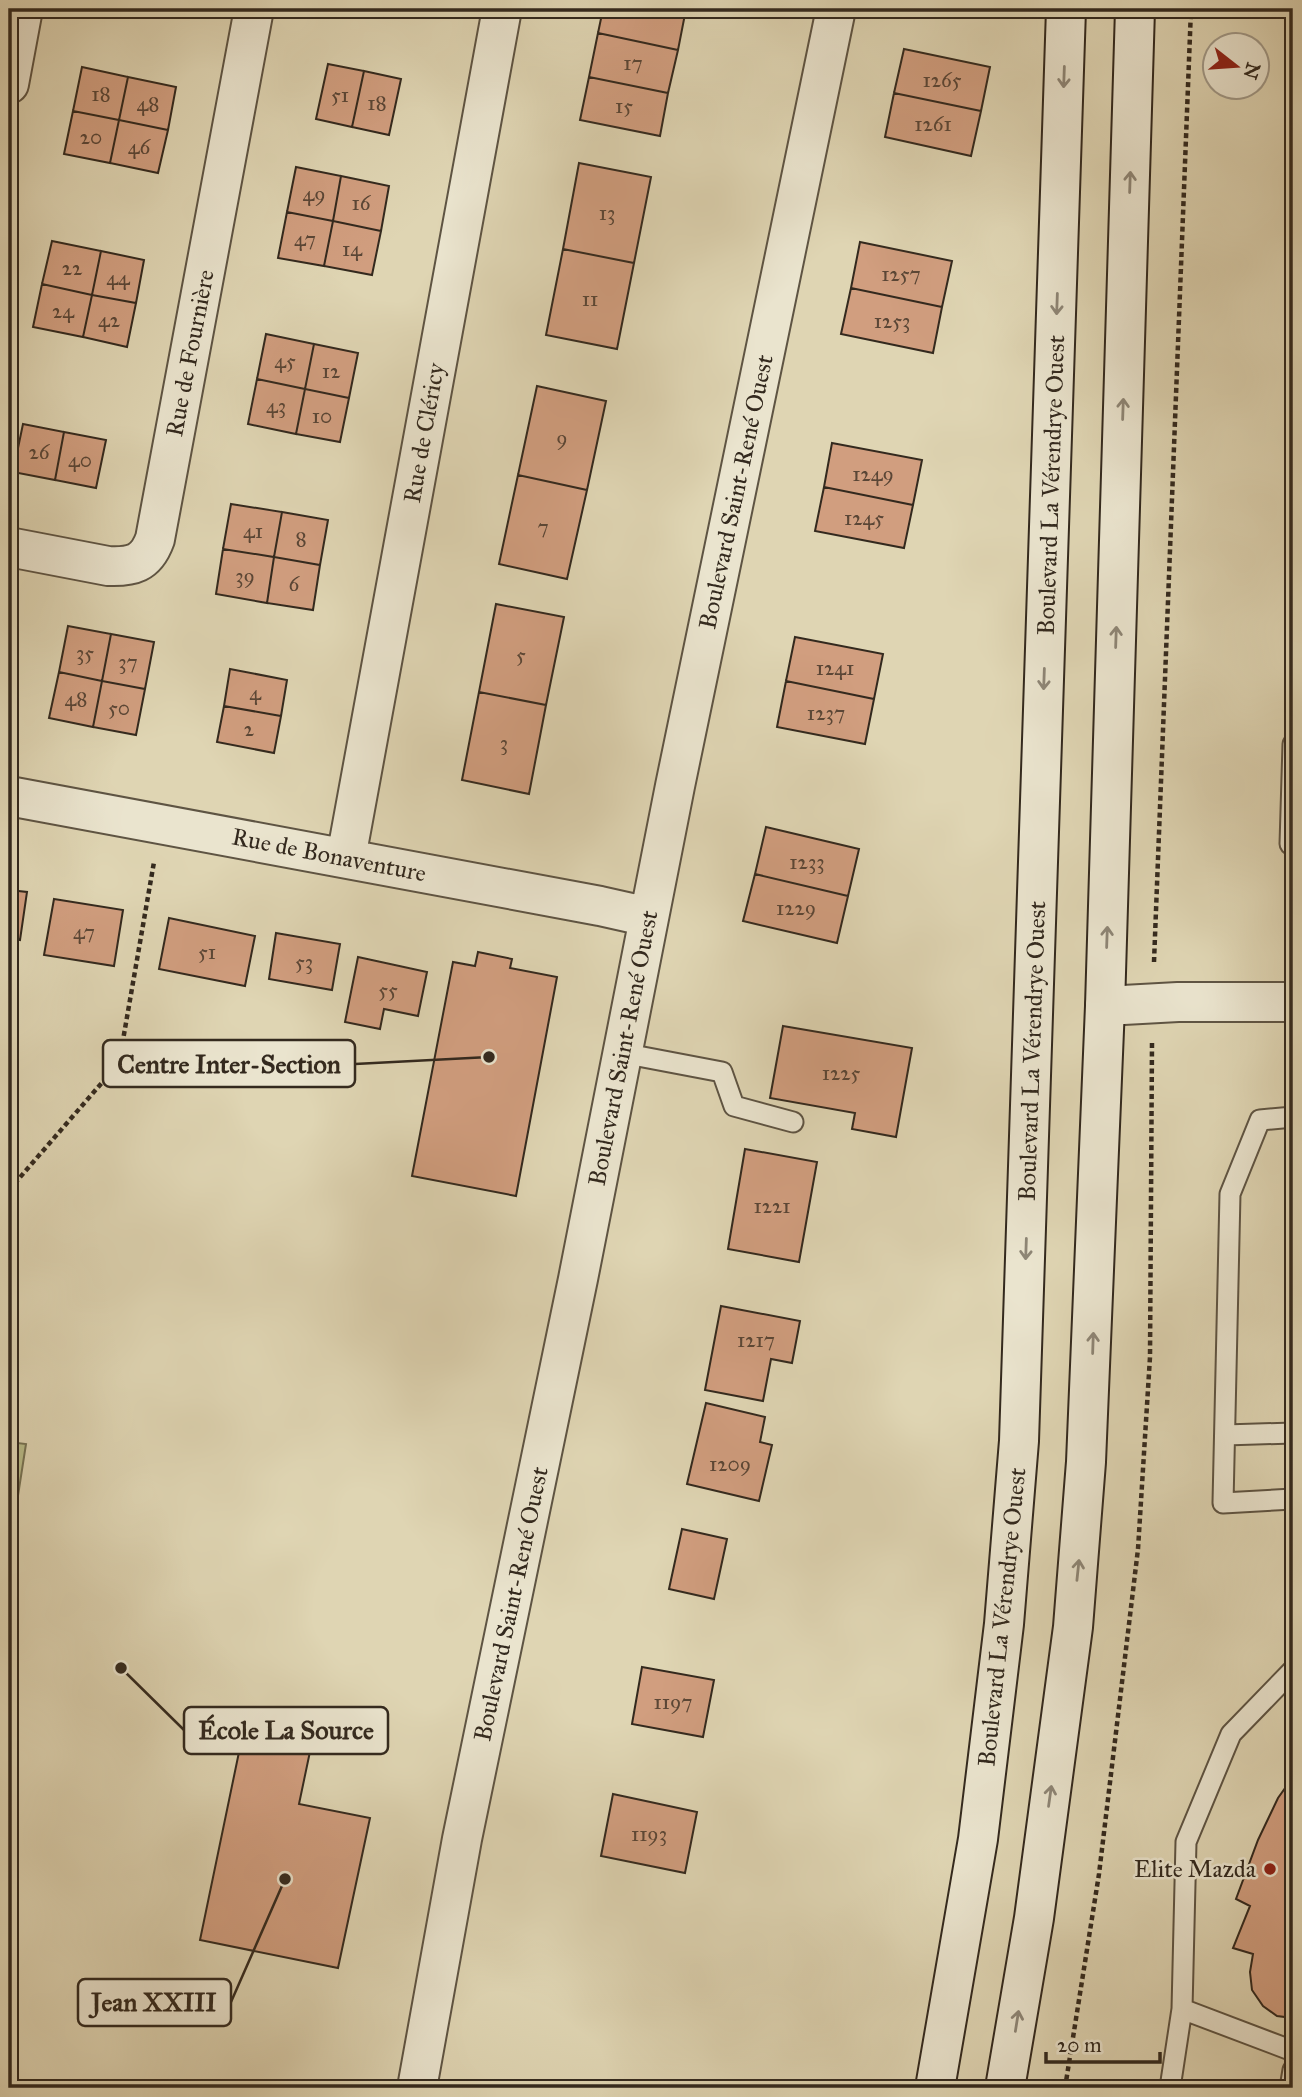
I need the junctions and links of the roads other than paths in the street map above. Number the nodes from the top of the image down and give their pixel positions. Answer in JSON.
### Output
{"nodes":[{"id":1,"x":23,"y":9,"type":"edge"},
{"id":2,"x":254,"y":9,"type":"edge"},
{"id":3,"x":502,"y":9,"type":"edge"},
{"id":4,"x":836,"y":9,"type":"edge"},
{"id":5,"x":1066,"y":9,"type":"edge"},
{"id":6,"x":1135,"y":9,"type":"edge"},
{"id":7,"x":9,"y":84,"type":"edge"},
{"id":8,"x":9,"y":547,"type":"edge"},
{"id":9,"x":1293,"y":744,"type":"edge"},
{"id":10,"x":9,"y":796,"type":"edge"},
{"id":11,"x":1293,"y":844,"type":"edge"},
{"id":12,"x":346,"y":858,"type":"junction"},
{"id":13,"x":649,"y":918,"type":"junction"},
{"id":14,"x":1293,"y":1002,"type":"edge"},
{"id":15,"x":1105,"y":1006,"type":"junction"},
{"id":16,"x":622,"y":1054,"type":"junction"},
{"id":17,"x":1293,"y":1118,"type":"edge"},
{"id":18,"x":793,"y":1122,"type":"dead end"},
{"id":19,"x":1293,"y":1433,"type":"edge"},
{"id":20,"x":1225,"y":1434,"type":"junction"},
{"id":21,"x":1293,"y":1499,"type":"edge"},
{"id":22,"x":1293,"y":1670,"type":"edge"},
{"id":23,"x":1182,"y":2009,"type":"junction"},
{"id":24,"x":1293,"y":2051,"type":"edge"},
{"id":25,"x":1293,"y":2070,"type":"edge"},
{"id":26,"x":417,"y":2088,"type":"edge"},
{"id":27,"x":935,"y":2088,"type":"edge"},
{"id":28,"x":1005,"y":2088,"type":"edge"},
{"id":29,"x":1170,"y":2088,"type":"edge"},
{"id":30,"x":1290,"y":2088,"type":"edge"}],
"edges":[{"from":1,"to":7,"type":"street"},
{"from":2,"to":8,"type":"street","name":"Rue de Fournière"},
{"from":3,"to":12,"type":"street","name":"Rue de Cléricy"},
{"from":4,"to":13,"type":"street","name":"Boulevard Saint-René Ouest"},
{"from":5,"to":27,"type":"street","name":"Boulevard La Vérendrye Ouest","one_way":true},
{"from":15,"to":6,"type":"street","one_way":true},
{"from":9,"to":11,"type":"lane"},
{"from":10,"to":12,"type":"street","name":"Rue de Bonaventure"},
{"from":12,"to":13,"type":"street","name":"Rue de Bonaventure"},
{"from":13,"to":16,"type":"street","name":"Boulevard Saint-René Ouest"},
{"from":14,"to":15,"type":"street"},
{"from":28,"to":15,"type":"street","one_way":true},
{"from":16,"to":18,"type":"lane"},
{"from":16,"to":26,"type":"street","name":"Boulevard Saint-René Ouest"},
{"from":17,"to":20,"type":"lane"},
{"from":19,"to":20,"type":"lane"},
{"from":20,"to":21,"type":"lane"},
{"from":22,"to":23,"type":"lane"},
{"from":23,"to":24,"type":"lane"},
{"from":23,"to":29,"type":"lane"},
{"from":25,"to":30,"type":"lane"}]}
